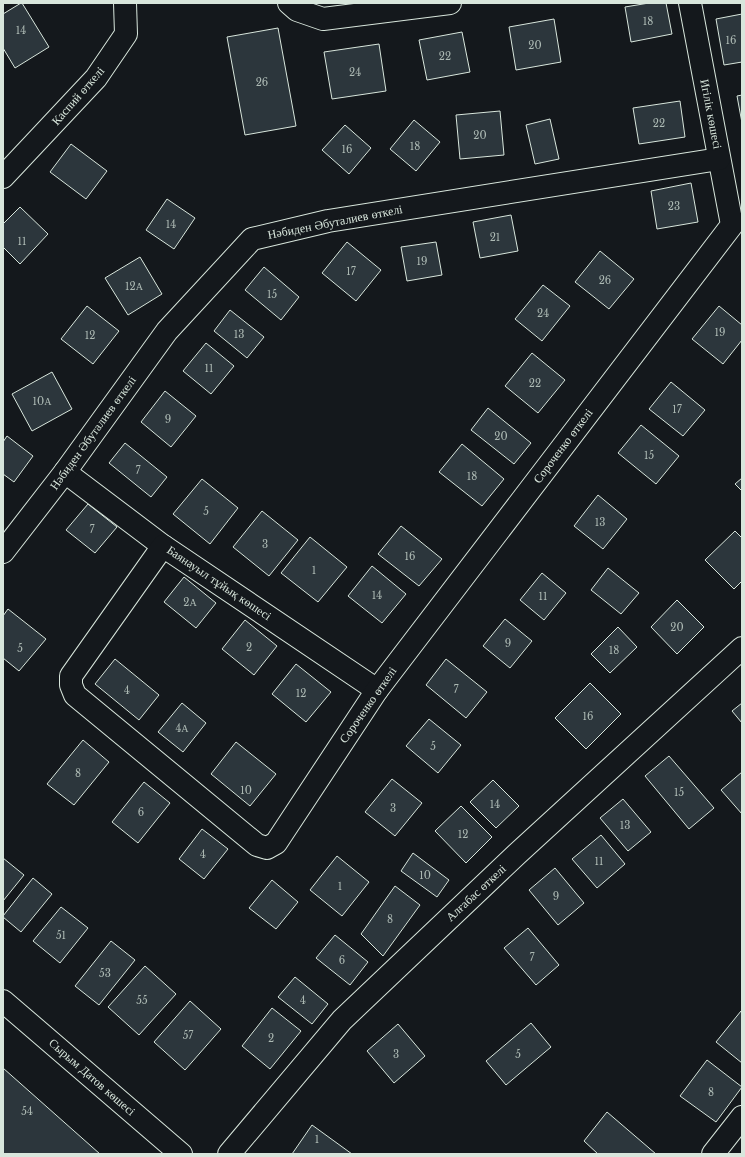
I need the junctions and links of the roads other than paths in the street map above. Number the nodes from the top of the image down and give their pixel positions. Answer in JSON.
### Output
{"nodes":[{"id":1,"x":125,"y":3,"type":"edge"},
{"id":2,"x":289,"y":3,"type":"edge"},
{"id":3,"x":690,"y":3,"type":"edge"},
{"id":4,"x":438,"y":4,"type":"edge"},
{"id":5,"x":719,"y":158,"type":"junction"},
{"id":6,"x":3,"y":177,"type":"edge"},
{"id":7,"x":732,"y":225,"type":"joint"},
{"id":8,"x":65,"y":472,"type":"junction"},
{"id":9,"x":163,"y":546,"type":"junction"},
{"id":10,"x":3,"y":552,"type":"edge"},
{"id":11,"x":742,"y":648,"type":"edge"},
{"id":12,"x":377,"y":690,"type":"junction"},
{"id":13,"x":3,"y":1001,"type":"edge"},
{"id":14,"x":742,"y":1117,"type":"edge"},
{"id":15,"x":181,"y":1154,"type":"edge"},
{"id":16,"x":228,"y":1154,"type":"edge"},
{"id":17,"x":713,"y":1154,"type":"edge"}],
"edges":[{"from":1,"to":6,"type":"street","name":"Каспий өткелі"},
{"from":2,"to":4,"type":"street"},
{"from":3,"to":5,"type":"street","name":"Игілік көшесі"},
{"from":5,"to":7,"type":"street","name":"Игілік көшесі"},
{"from":5,"to":8,"type":"street","name":"Нәбиден Әбуталиев өткелі"},
{"from":7,"to":12,"type":"street","name":"Сороченко өткелі"},
{"from":8,"to":9,"type":"street","name":"Баянауыл тұйық көшесі"},
{"from":8,"to":10,"type":"street","name":"Нәбиден Әбуталиев өткелі"},
{"from":9,"to":12,"type":"street","name":"Баянауыл тұйық көшесі"},
{"from":9,"to":12,"type":"street","name":"Сороченко өткелі"},
{"from":11,"to":16,"type":"street","name":"Алғабас өткелі"},
{"from":13,"to":15,"type":"street","name":"Сырым Датов көшесі"},
{"from":14,"to":17,"type":"street"}]}
